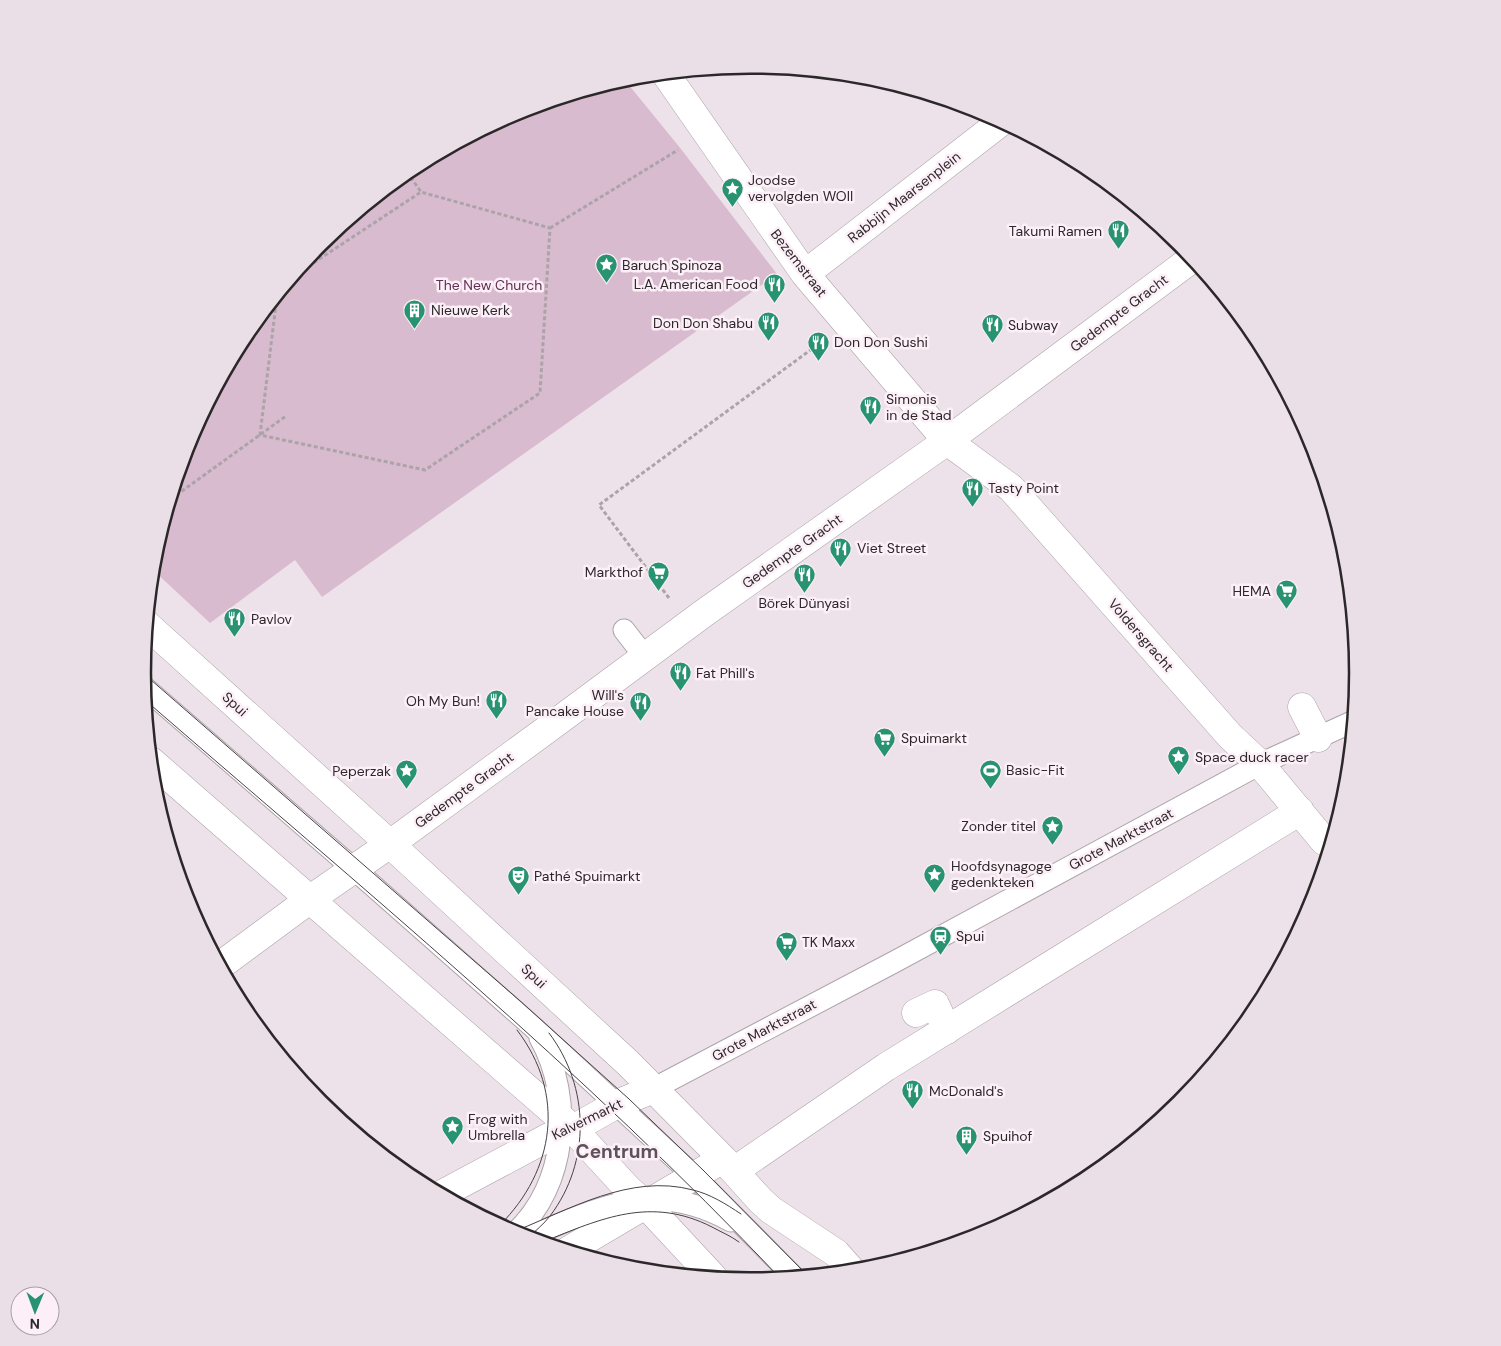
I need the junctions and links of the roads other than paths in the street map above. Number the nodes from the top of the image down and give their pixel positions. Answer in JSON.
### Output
{"nodes":[{"id":1,"x":669,"y":79,"type":"edge"},
{"id":2,"x":995,"y":126,"type":"edge"},
{"id":3,"x":1187,"y":263,"type":"edge"},
{"id":4,"x":805,"y":274,"type":"junction"},
{"id":5,"x":947,"y":441,"type":"junction"},
{"id":6,"x":624,"y":630,"type":"dead end"},
{"id":7,"x":153,"y":631,"type":"edge"},
{"id":8,"x":645,"y":657,"type":"junction"},
{"id":9,"x":152,"y":694,"type":"edge"},
{"id":10,"x":1302,"y":706,"type":"dead end"},
{"id":11,"x":1347,"y":724,"type":"edge"},
{"id":12,"x":1318,"y":738,"type":"junction"},
{"id":13,"x":1260,"y":764,"type":"junction"},
{"id":14,"x":159,"y":768,"type":"edge"},
{"id":15,"x":1294,"y":805,"type":"junction"},
{"id":16,"x":1264,"y":813,"type":"dead end"},
{"id":17,"x":1324,"y":841,"type":"dead end"},
{"id":18,"x":390,"y":844,"type":"junction"},
{"id":19,"x":354,"y":869,"type":"junction"},
{"id":20,"x":309,"y":900,"type":"junction"},
{"id":21,"x":226,"y":961,"type":"edge"},
{"id":22,"x":916,"y":1013,"type":"dead end"},
{"id":23,"x":533,"y":1027,"type":"junction"},
{"id":24,"x":947,"y":1030,"type":"junction"},
{"id":25,"x":653,"y":1088,"type":"junction"},
{"id":26,"x":617,"y":1104,"type":"junction"},
{"id":27,"x":565,"y":1126,"type":"junction"},
{"id":28,"x":728,"y":1165,"type":"junction"},
{"id":29,"x":694,"y":1176,"type":"junction"},
{"id":30,"x":448,"y":1190,"type":"edge"},
{"id":31,"x":648,"y":1201,"type":"junction"},
{"id":32,"x":520,"y":1227,"type":"edge"},
{"id":33,"x":747,"y":1229,"type":"junction"},
{"id":34,"x":537,"y":1233,"type":"edge"},
{"id":35,"x":576,"y":1246,"type":"edge"},
{"id":36,"x":834,"y":1260,"type":"edge"},
{"id":37,"x":708,"y":1271,"type":"edge"},
{"id":38,"x":788,"y":1271,"type":"edge"}],
"edges":[{"from":1,"to":4,"type":"street","name":"Bezemstraat"},
{"from":2,"to":4,"type":"street","name":"Rabbijn Maarsenplein"},
{"from":3,"to":5,"type":"street","name":"Gedempte Gracht"},
{"from":4,"to":5,"type":"street","name":"Bezemstraat"},
{"from":5,"to":8,"type":"street","name":"Gedempte Gracht"},
{"from":5,"to":13,"type":"street","name":"Voldersgracht"},
{"from":6,"to":8,"type":"lane"},
{"from":7,"to":18,"type":"street","name":"Spui"},
{"from":8,"to":18,"type":"street","name":"Gedempte Gracht"},
{"from":9,"to":19,"type":"lane"},
{"from":10,"to":12,"type":"street"},
{"from":11,"to":12,"type":"lane","name":"Grote Marktstraat"},
{"from":12,"to":13,"type":"lane","name":"Grote Marktstraat"},
{"from":13,"to":15,"type":"street","name":"Voldersgracht"},
{"from":13,"to":25,"type":"lane","name":"Grote Marktstraat"},
{"from":14,"to":20,"type":"street"},
{"from":15,"to":16,"type":"street"},
{"from":15,"to":17,"type":"street","name":"Voldersgracht"},
{"from":15,"to":24,"type":"street"},
{"from":18,"to":19,"type":"street"},
{"from":18,"to":25,"type":"street","name":"Spui"},
{"from":19,"to":20,"type":"street"},
{"from":19,"to":23,"type":"lane"},
{"from":20,"to":21,"type":"street"},
{"from":20,"to":27,"type":"street"},
{"from":22,"to":24,"type":"street"},
{"from":23,"to":26,"type":"lane"},
{"from":23,"to":27,"type":"lane"},
{"from":24,"to":28,"type":"street"},
{"from":25,"to":26,"type":"street","name":"Kalvermarkt"},
{"from":25,"to":28,"type":"street","name":"Spui"},
{"from":26,"to":27,"type":"street","name":"Kalvermarkt"},
{"from":26,"to":29,"type":"lane"},
{"from":27,"to":30,"type":"street","name":"Kalvermarkt"},
{"from":27,"to":31,"type":"street"},
{"from":27,"to":32,"type":"lane"},
{"from":28,"to":29,"type":"street"},
{"from":28,"to":36,"type":"street","name":"Spui"},
{"from":29,"to":31,"type":"street"},
{"from":29,"to":33,"type":"lane"},
{"from":31,"to":33,"type":"lane"},
{"from":31,"to":34,"type":"lane"},
{"from":31,"to":35,"type":"street"},
{"from":31,"to":37,"type":"street"},
{"from":33,"to":38,"type":"lane"}]}
